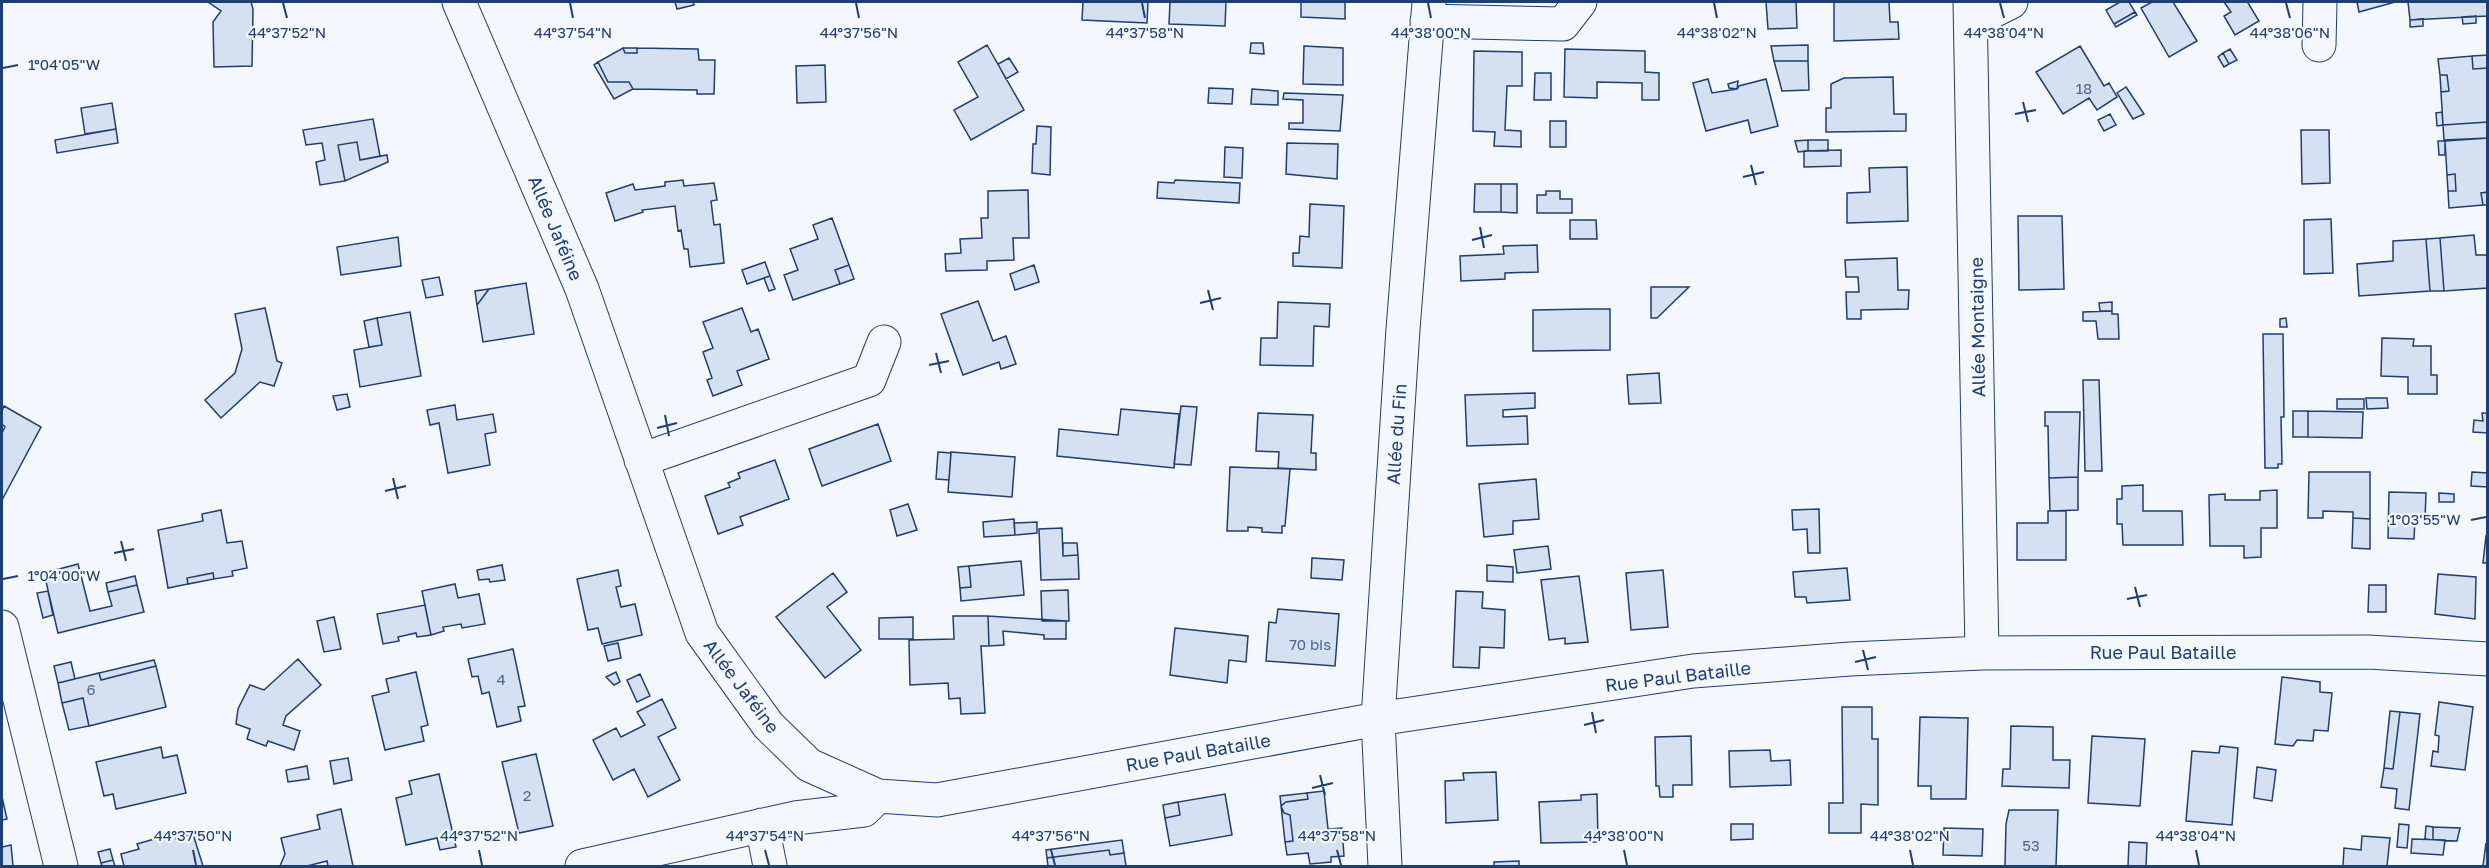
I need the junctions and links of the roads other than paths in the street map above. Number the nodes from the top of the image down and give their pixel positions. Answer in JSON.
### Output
{"nodes":[{"id":1,"x":459,"y":2,"type":"edge"},
{"id":2,"x":1580,"y":2,"type":"edge"},
{"id":3,"x":2011,"y":2,"type":"edge"},
{"id":4,"x":2320,"y":2,"type":"edge"},
{"id":5,"x":1428,"y":11,"type":"edge"},
{"id":6,"x":1971,"y":12,"type":"edge"},
{"id":7,"x":2319,"y":45,"type":"dead end"},
{"id":8,"x":884,"y":342,"type":"dead end"},
{"id":9,"x":641,"y":459,"type":"junction"},
{"id":10,"x":2,"y":627,"type":"edge"},
{"id":11,"x":1982,"y":653,"type":"junction"},
{"id":12,"x":2487,"y":659,"type":"edge"},
{"id":13,"x":1378,"y":719,"type":"junction"},
{"id":14,"x":809,"y":765,"type":"junction"},
{"id":15,"x":878,"y":796,"type":"junction"},
{"id":16,"x":795,"y":818,"type":"junction"},
{"id":17,"x":762,"y":825,"type":"junction"},
{"id":18,"x":61,"y":867,"type":"edge"},
{"id":19,"x":582,"y":867,"type":"edge"},
{"id":20,"x":770,"y":867,"type":"edge"},
{"id":21,"x":1385,"y":867,"type":"edge"}],
"edges":[{"from":1,"to":9,"type":"street","name":"Allée Jaféine"},
{"from":2,"to":5,"type":"street"},
{"from":3,"to":6,"type":"street"},
{"from":4,"to":7,"type":"street"},
{"from":5,"to":13,"type":"street","name":"Allée du Fin"},
{"from":6,"to":11,"type":"street","name":"Allée Montaigne"},
{"from":8,"to":9,"type":"street"},
{"from":9,"to":14,"type":"street","name":"Allée Jaféine"},
{"from":10,"to":18,"type":"street"},
{"from":11,"to":12,"type":"street","name":"Rue Paul Bataille"},
{"from":11,"to":13,"type":"street","name":"Rue Paul Bataille"},
{"from":13,"to":15,"type":"street","name":"Rue Paul Bataille"},
{"from":13,"to":21,"type":"street","name":"Allée du Fin"},
{"from":14,"to":15,"type":"street","name":"Allée Jaféine"},
{"from":14,"to":16,"type":"street"},
{"from":15,"to":16,"type":"street"},
{"from":16,"to":17,"type":"street"},
{"from":17,"to":19,"type":"street"},
{"from":17,"to":20,"type":"street"}]}
